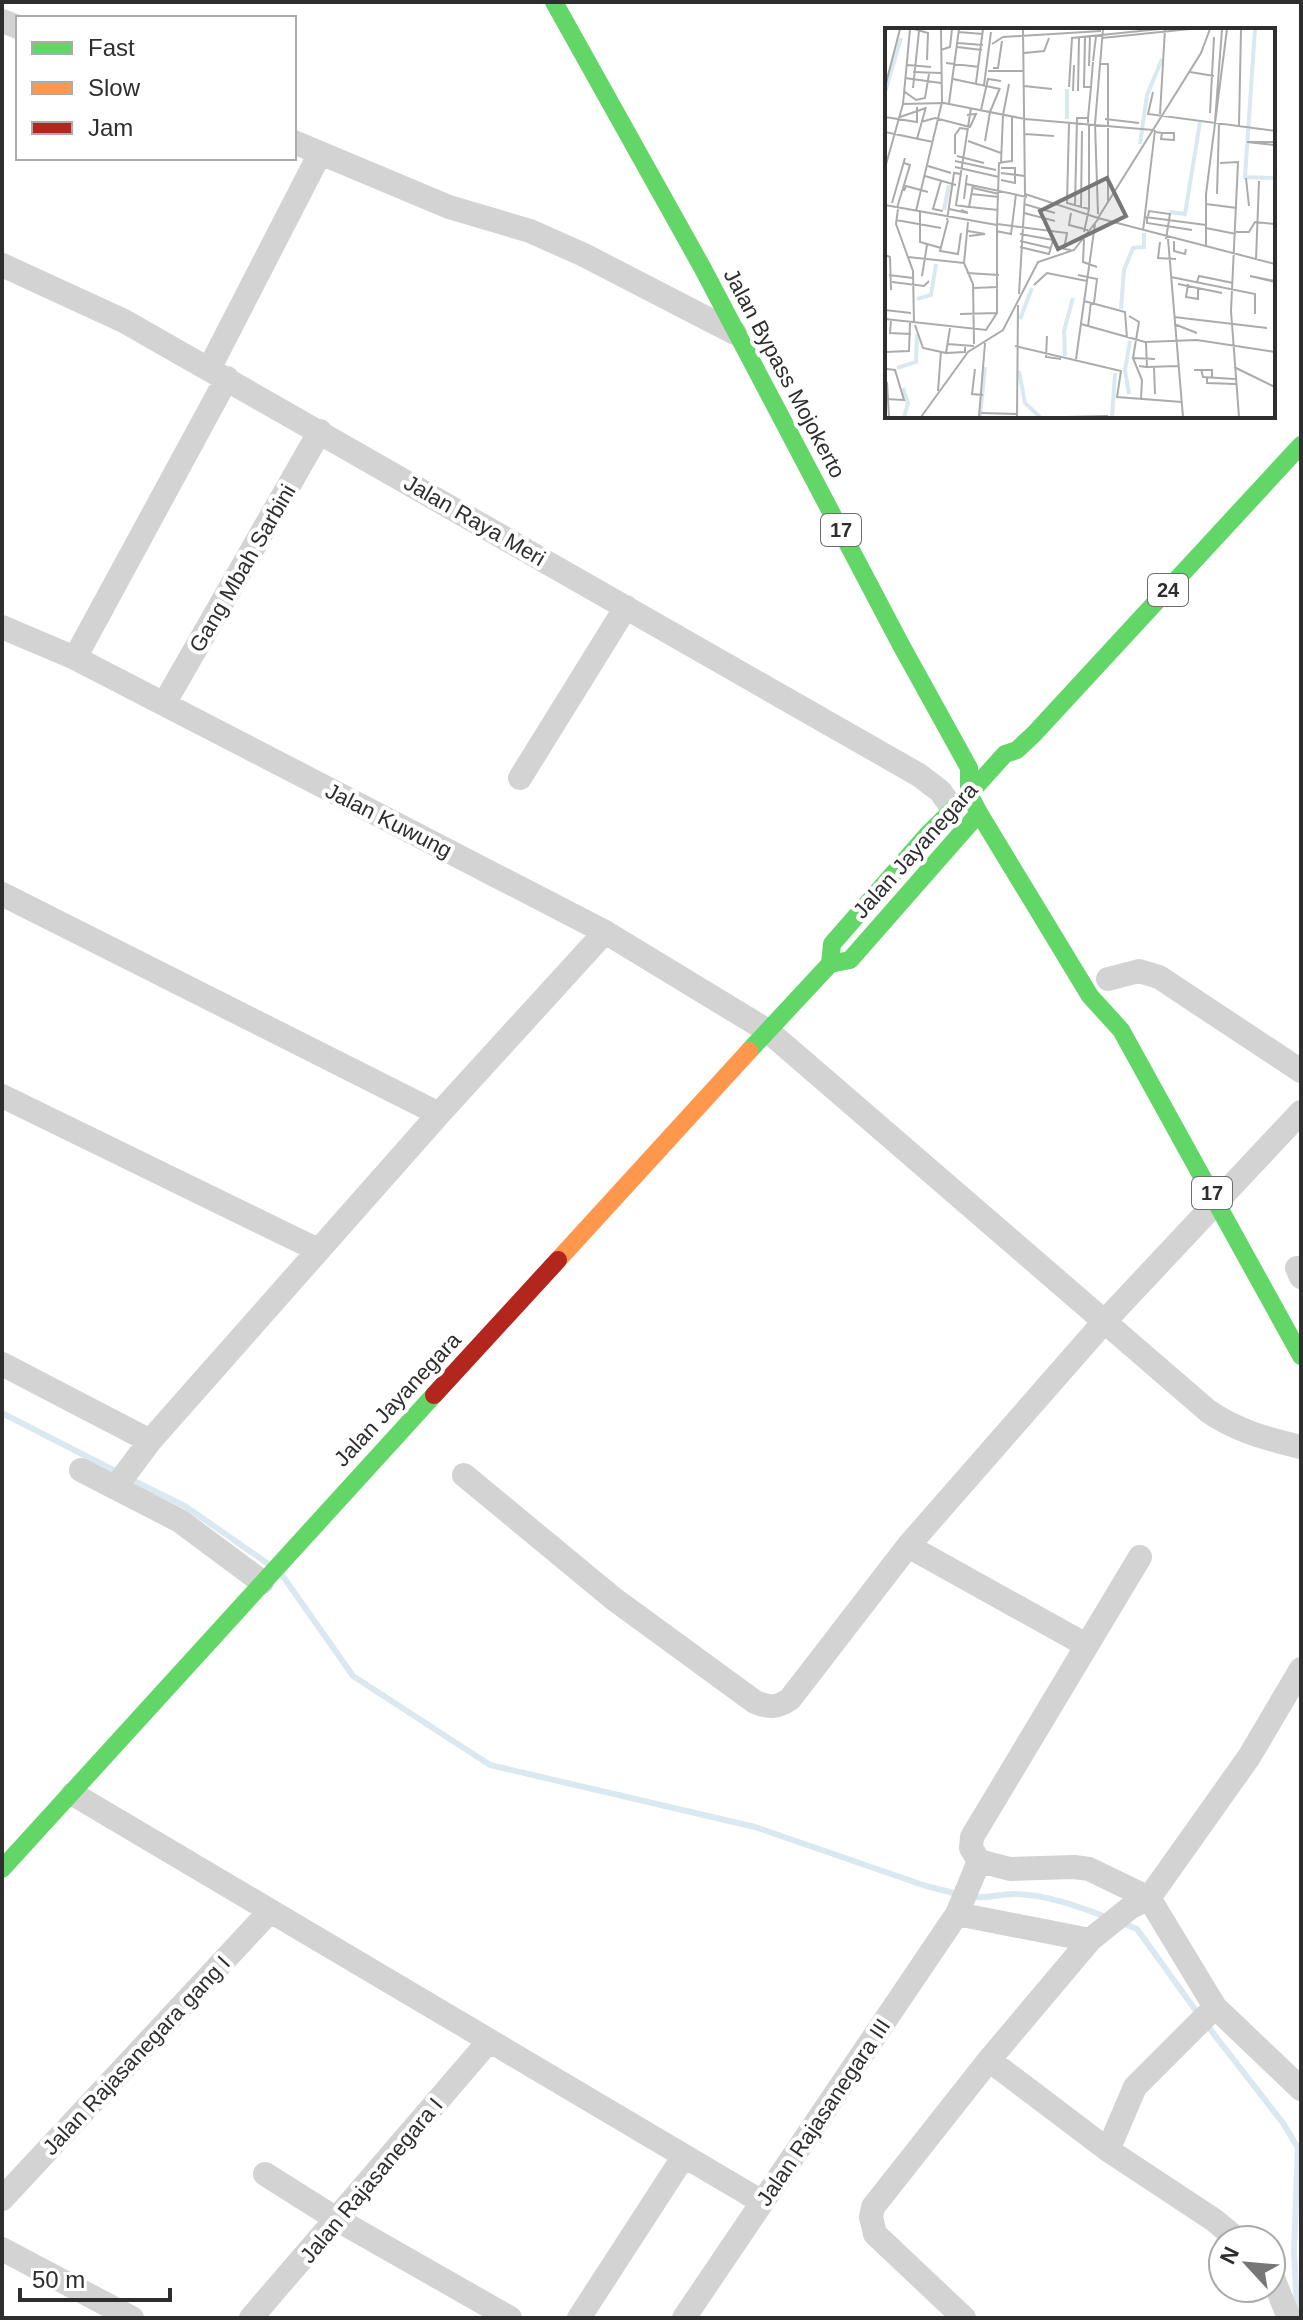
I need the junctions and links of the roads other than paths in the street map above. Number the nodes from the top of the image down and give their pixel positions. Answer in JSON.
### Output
{"nodes":[{"id":1,"x":554,"y":2,"type":"edge"},
{"id":2,"x":296,"y":143,"type":"edge"},
{"id":3,"x":314,"y":165,"type":"dead end"},
{"id":4,"x":2,"y":265,"type":"edge"},
{"id":5,"x":737,"y":334,"type":"junction"},
{"id":6,"x":218,"y":374,"type":"junction"},
{"id":7,"x":320,"y":431,"type":"junction"},
{"id":8,"x":1301,"y":445,"type":"edge"},
{"id":9,"x":626,"y":607,"type":"junction"},
{"id":10,"x":2,"y":627,"type":"edge"},
{"id":11,"x":75,"y":658,"type":"junction"},
{"id":12,"x":164,"y":704,"type":"junction"},
{"id":13,"x":969,"y":768,"type":"junction"},
{"id":14,"x":520,"y":778,"type":"dead end"},
{"id":15,"x":992,"y":792,"type":"junction"},
{"id":16,"x":954,"y":798,"type":"junction"},
{"id":17,"x":2,"y":894,"type":"edge"},
{"id":18,"x":605,"y":932,"type":"junction"},
{"id":19,"x":830,"y":964,"type":"junction"},
{"id":20,"x":1104,"y":972,"type":"joint"},
{"id":21,"x":1121,"y":1030,"type":"junction"},
{"id":22,"x":768,"y":1031,"type":"junction"},
{"id":23,"x":1301,"y":1071,"type":"edge"},
{"id":24,"x":2,"y":1096,"type":"edge"},
{"id":25,"x":1301,"y":1112,"type":"edge"},
{"id":26,"x":439,"y":1114,"type":"junction"},
{"id":27,"x":1217,"y":1201,"type":"junction"},
{"id":28,"x":318,"y":1250,"type":"junction"},
{"id":29,"x":1104,"y":1322,"type":"junction"},
{"id":30,"x":1301,"y":1356,"type":"edge"},
{"id":31,"x":2,"y":1364,"type":"edge"},
{"id":32,"x":146,"y":1446,"type":"junction"},
{"id":33,"x":1301,"y":1447,"type":"edge"},
{"id":34,"x":81,"y":1470,"type":"dead end"},
{"id":35,"x":464,"y":1475,"type":"dead end"},
{"id":36,"x":118,"y":1484,"type":"junction"},
{"id":37,"x":908,"y":1546,"type":"junction"},
{"id":38,"x":1140,"y":1557,"type":"dead end"},
{"id":39,"x":265,"y":1579,"type":"junction"},
{"id":40,"x":1086,"y":1645,"type":"junction"},
{"id":41,"x":1301,"y":1669,"type":"edge"},
{"id":42,"x":73,"y":1794,"type":"junction"},
{"id":43,"x":977,"y":1867,"type":"junction"},
{"id":44,"x":2,"y":1869,"type":"edge"},
{"id":45,"x":1140,"y":1902,"type":"junction"},
{"id":46,"x":959,"y":1909,"type":"junction"},
{"id":47,"x":270,"y":1911,"type":"junction"},
{"id":48,"x":1099,"y":1932,"type":"junction"},
{"id":49,"x":1212,"y":2010,"type":"junction"},
{"id":50,"x":489,"y":2041,"type":"junction"},
{"id":51,"x":989,"y":2060,"type":"junction"},
{"id":52,"x":1301,"y":2089,"type":"edge"},
{"id":53,"x":1108,"y":2150,"type":"junction"},
{"id":54,"x":684,"y":2156,"type":"junction"},
{"id":55,"x":265,"y":2174,"type":"dead end"},
{"id":56,"x":2,"y":2199,"type":"edge"},
{"id":57,"x":762,"y":2202,"type":"junction"},
{"id":58,"x":338,"y":2220,"type":"junction"},
{"id":59,"x":1219,"y":2224,"type":"edge"},
{"id":60,"x":2,"y":2249,"type":"edge"},
{"id":61,"x":132,"y":2318,"type":"edge"},
{"id":62,"x":251,"y":2318,"type":"edge"},
{"id":63,"x":510,"y":2318,"type":"edge"},
{"id":64,"x":579,"y":2318,"type":"edge"},
{"id":65,"x":684,"y":2318,"type":"edge"},
{"id":66,"x":964,"y":2318,"type":"edge"}],
"edges":[{"from":1,"to":5,"type":"main road","name":"Jalan Bypass Mojokerto","number":"17"},
{"from":2,"to":5,"type":"street"},
{"from":3,"to":6,"type":"street"},
{"from":4,"to":6,"type":"street","name":"Jalan Raya Meri"},
{"from":5,"to":13,"type":"main road","name":"Jalan Bypass Mojokerto","number":"17"},
{"from":6,"to":7,"type":"street","name":"Jalan Raya Meri"},
{"from":6,"to":11,"type":"street"},
{"from":7,"to":9,"type":"street","name":"Jalan Raya Meri"},
{"from":7,"to":12,"type":"street","name":"Gang Mbah Sarbini"},
{"from":8,"to":15,"type":"main road","number":"24"},
{"from":9,"to":14,"type":"street"},
{"from":9,"to":16,"type":"street","name":"Jalan Raya Meri"},
{"from":10,"to":11,"type":"street","name":"Jalan Kuwung"},
{"from":11,"to":12,"type":"street","name":"Jalan Kuwung"},
{"from":12,"to":18,"type":"street","name":"Jalan Kuwung"},
{"from":13,"to":15,"type":"main road"},
{"from":13,"to":16,"type":"main road"},
{"from":15,"to":16,"type":"main road","number":"17"},
{"from":15,"to":16,"type":"main road","number":"24"},
{"from":15,"to":19,"type":"main road","name":"Jalan Jayanegara"},
{"from":15,"to":21,"type":"main road","number":"17"},
{"from":16,"to":19,"type":"main road","name":"Jalan Jayanegara"},
{"from":17,"to":26,"type":"street"},
{"from":18,"to":22,"type":"street","name":"Jalan Kuwung"},
{"from":18,"to":26,"type":"street"},
{"from":19,"to":22,"type":"main road","name":"Jalan Jayanegara"},
{"from":20,"to":21,"type":"main road","number":"17"},
{"from":20,"to":23,"type":"street"},
{"from":21,"to":27,"type":"main road","number":"17"},
{"from":22,"to":29,"type":"street","name":"Jalan Kuwung"},
{"from":22,"to":39,"type":"main road","name":"Jalan Jayanegara"},
{"from":24,"to":28,"type":"street"},
{"from":25,"to":27,"type":"street"},
{"from":26,"to":28,"type":"street"},
{"from":27,"to":29,"type":"street"},
{"from":27,"to":30,"type":"main road","number":"17"},
{"from":28,"to":32,"type":"street"},
{"from":29,"to":33,"type":"street","name":"Jalan Kuwung"},
{"from":29,"to":37,"type":"street"},
{"from":31,"to":32,"type":"street"},
{"from":32,"to":36,"type":"street"},
{"from":34,"to":36,"type":"street"},
{"from":35,"to":37,"type":"street"},
{"from":36,"to":39,"type":"street"},
{"from":37,"to":40,"type":"street"},
{"from":38,"to":40,"type":"street"},
{"from":39,"to":42,"type":"main road","name":"Jalan Jayanegara"},
{"from":40,"to":43,"type":"street"},
{"from":41,"to":45,"type":"street"},
{"from":42,"to":44,"type":"main road","name":"Jalan Jayanegara"},
{"from":42,"to":47,"type":"street"},
{"from":43,"to":45,"type":"street"},
{"from":43,"to":46,"type":"street","name":"Jalan Rajasanegara III"},
{"from":45,"to":48,"type":"street"},
{"from":45,"to":49,"type":"street"},
{"from":46,"to":48,"type":"street"},
{"from":46,"to":57,"type":"street","name":"Jalan Rajasanegara III"},
{"from":47,"to":50,"type":"street"},
{"from":47,"to":56,"type":"street","name":"Jalan Rajasanegara gang I"},
{"from":48,"to":51,"type":"street"},
{"from":49,"to":52,"type":"street"},
{"from":49,"to":53,"type":"street"},
{"from":50,"to":54,"type":"street"},
{"from":50,"to":58,"type":"street","name":"Jalan Rajasanegara I"},
{"from":51,"to":53,"type":"street"},
{"from":51,"to":66,"type":"street"},
{"from":53,"to":59,"type":"street"},
{"from":54,"to":57,"type":"street"},
{"from":54,"to":64,"type":"street"},
{"from":55,"to":58,"type":"street"},
{"from":57,"to":65,"type":"street","name":"Jalan Rajasanegara III"},
{"from":58,"to":62,"type":"street","name":"Jalan Rajasanegara I"},
{"from":58,"to":63,"type":"street"},
{"from":60,"to":61,"type":"street"}]}
